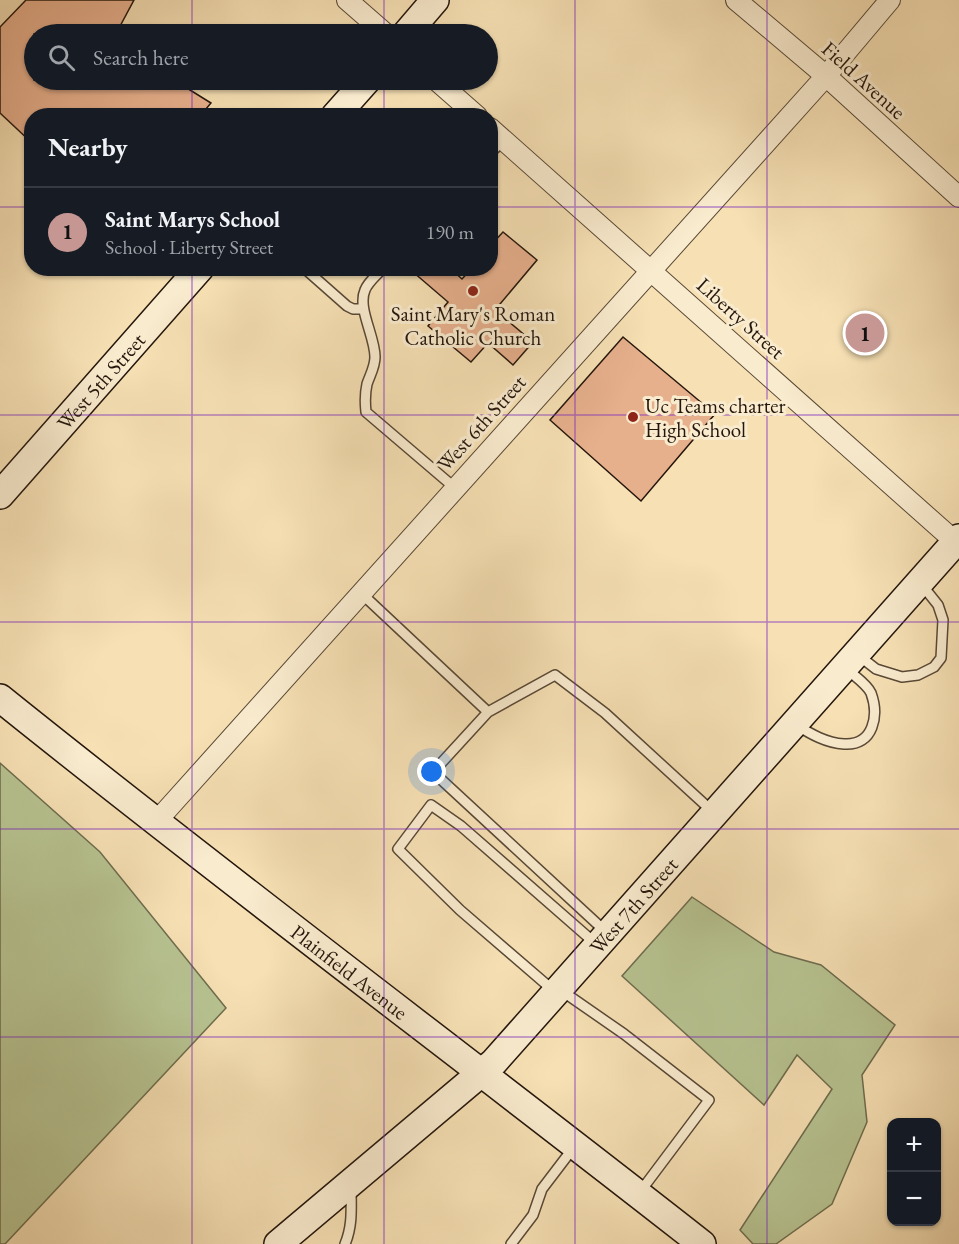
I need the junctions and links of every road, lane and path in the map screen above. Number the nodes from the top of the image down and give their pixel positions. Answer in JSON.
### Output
{"nodes":[{"id":1,"x":347,"y":0,"type":"edge"},
{"id":2,"x":435,"y":0,"type":"edge"},
{"id":3,"x":736,"y":0,"type":"edge"},
{"id":4,"x":890,"y":0,"type":"edge"},
{"id":5,"x":375,"y":24,"type":"edge"},
{"id":6,"x":415,"y":24,"type":"edge"},
{"id":7,"x":826,"y":76,"type":"junction"},
{"id":8,"x":358,"y":90,"type":"edge"},
{"id":9,"x":447,"y":90,"type":"edge"},
{"id":10,"x":342,"y":108,"type":"edge"},
{"id":11,"x":468,"y":108,"type":"edge"},
{"id":12,"x":498,"y":142,"type":"edge"},
{"id":13,"x":959,"y":197,"type":"edge"},
{"id":14,"x":651,"y":270,"type":"junction"},
{"id":15,"x":188,"y":276,"type":"edge"},
{"id":16,"x":313,"y":276,"type":"edge"},
{"id":17,"x":376,"y":276,"type":"edge"},
{"id":18,"x":363,"y":309,"type":"junction"},
{"id":19,"x":455,"y":488,"type":"junction"},
{"id":20,"x":0,"y":495,"type":"edge"},
{"id":21,"x":958,"y":542,"type":"edge"},
{"id":22,"x":920,"y":582,"type":"junction"},
{"id":23,"x":361,"y":593,"type":"junction"},
{"id":24,"x":851,"y":660,"type":"junction"},
{"id":25,"x":0,"y":698,"type":"edge"},
{"id":26,"x":488,"y":712,"type":"junction"},
{"id":27,"x":794,"y":724,"type":"junction"},
{"id":28,"x":715,"y":814,"type":"junction"},
{"id":29,"x":155,"y":823,"type":"junction"},
{"id":30,"x":603,"y":940,"type":"junction"},
{"id":31,"x":557,"y":991,"type":"junction"},
{"id":32,"x":482,"y":1072,"type":"junction"},
{"id":33,"x":576,"y":1145,"type":"junction"},
{"id":34,"x":351,"y":1182,"type":"junction"},
{"id":35,"x":638,"y":1194,"type":"junction"},
{"id":36,"x":278,"y":1244,"type":"edge"},
{"id":37,"x":345,"y":1244,"type":"edge"},
{"id":38,"x":511,"y":1244,"type":"edge"},
{"id":39,"x":702,"y":1244,"type":"edge"}],
"edges":[{"from":1,"to":5,"type":"street"},
{"from":2,"to":6,"type":"street"},
{"from":3,"to":7,"type":"street","name":"Field Avenue"},
{"from":4,"to":7,"type":"street","name":"West 6th Street"},
{"from":7,"to":13,"type":"street","name":"Field Avenue"},
{"from":7,"to":14,"type":"street","name":"West 6th Street"},
{"from":8,"to":10,"type":"street"},
{"from":9,"to":11,"type":"street"},
{"from":12,"to":14,"type":"street","name":"Liberty Street"},
{"from":14,"to":19,"type":"street","name":"West 6th Street"},
{"from":14,"to":21,"type":"street","name":"Liberty Street"},
{"from":15,"to":20,"type":"street","name":"West 5th Street"},
{"from":16,"to":18,"type":"lane"},
{"from":17,"to":18,"type":"lane"},
{"from":18,"to":19,"type":"lane"},
{"from":19,"to":23,"type":"street","name":"West 6th Street"},
{"from":21,"to":22,"type":"street","name":"West 7th Street"},
{"from":22,"to":24,"type":"street","name":"West 7th Street"},
{"from":22,"to":24,"type":"lane"},
{"from":23,"to":26,"type":"lane"},
{"from":23,"to":29,"type":"street","name":"West 6th Street"},
{"from":24,"to":27,"type":"street","name":"West 7th Street"},
{"from":24,"to":27,"type":"lane"},
{"from":25,"to":29,"type":"street","name":"Plainfield Avenue"},
{"from":26,"to":28,"type":"lane"},
{"from":26,"to":30,"type":"lane"},
{"from":27,"to":28,"type":"street","name":"West 7th Street"},
{"from":28,"to":30,"type":"street","name":"West 7th Street"},
{"from":29,"to":32,"type":"street","name":"Plainfield Avenue"},
{"from":30,"to":31,"type":"street","name":"West 7th Street"},
{"from":30,"to":31,"type":"lane"},
{"from":31,"to":32,"type":"street","name":"West 7th Street"},
{"from":31,"to":35,"type":"lane"},
{"from":32,"to":33,"type":"street","name":"Plainfield Avenue"},
{"from":32,"to":34,"type":"street","name":"West 7th Street"},
{"from":33,"to":35,"type":"street","name":"Plainfield Avenue"},
{"from":33,"to":38,"type":"lane"},
{"from":34,"to":36,"type":"street","name":"West 7th Street"},
{"from":34,"to":37,"type":"lane"},
{"from":35,"to":39,"type":"street","name":"Plainfield Avenue"}]}
